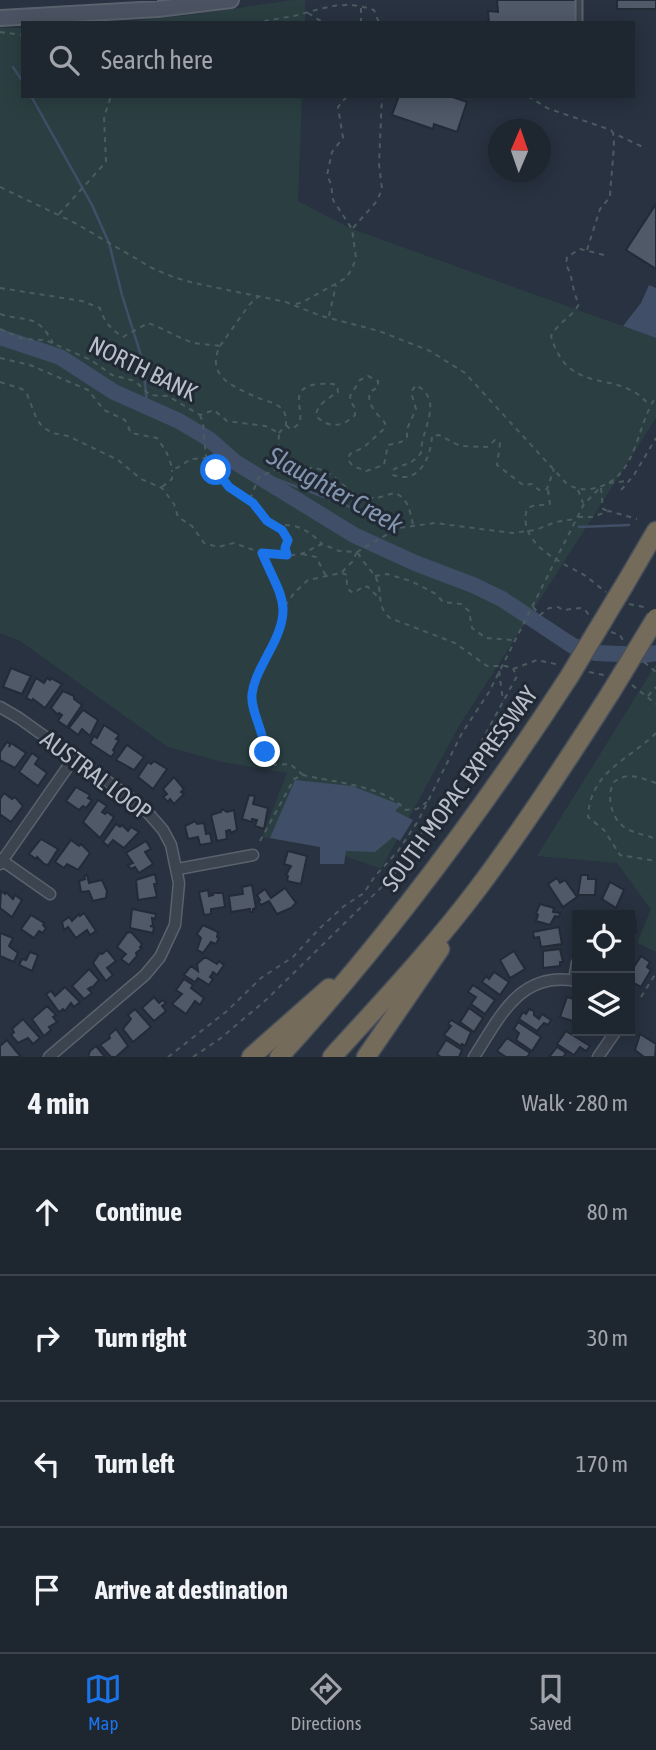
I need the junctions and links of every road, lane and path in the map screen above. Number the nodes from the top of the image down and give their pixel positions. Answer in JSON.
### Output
{"nodes":[{"id":1,"x":231,"y":0,"type":"edge"},
{"id":2,"x":579,"y":0,"type":"edge"},
{"id":3,"x":361,"y":5,"type":"junction"},
{"id":4,"x":307,"y":12,"type":"junction"},
{"id":5,"x":0,"y":18,"type":"edge"},
{"id":6,"x":264,"y":21,"type":"edge"},
{"id":7,"x":321,"y":21,"type":"edge"},
{"id":8,"x":361,"y":21,"type":"edge"},
{"id":9,"x":378,"y":21,"type":"edge"},
{"id":10,"x":579,"y":21,"type":"edge"},
{"id":11,"x":0,"y":32,"type":"edge"},
{"id":12,"x":21,"y":35,"type":"edge"},
{"id":13,"x":110,"y":98,"type":"edge"},
{"id":14,"x":345,"y":98,"type":"edge"},
{"id":15,"x":382,"y":98,"type":"edge"},
{"id":16,"x":531,"y":98,"type":"edge"},
{"id":17,"x":613,"y":133,"type":"junction"},
{"id":18,"x":645,"y":148,"type":"dead end"},
{"id":19,"x":0,"y":187,"type":"edge"},
{"id":20,"x":58,"y":215,"type":"junction"},
{"id":21,"x":352,"y":229,"type":"junction"},
{"id":22,"x":587,"y":250,"type":"junction"},
{"id":23,"x":604,"y":255,"type":"dead end"},
{"id":24,"x":337,"y":284,"type":"junction"},
{"id":25,"x":0,"y":288,"type":"edge"},
{"id":26,"x":259,"y":296,"type":"junction"},
{"id":27,"x":293,"y":304,"type":"junction"},
{"id":28,"x":0,"y":314,"type":"edge"},
{"id":29,"x":328,"y":318,"type":"junction"},
{"id":30,"x":0,"y":329,"type":"edge"},
{"id":31,"x":54,"y":345,"type":"junction"},
{"id":32,"x":220,"y":346,"type":"junction"},
{"id":33,"x":0,"y":358,"type":"edge"},
{"id":34,"x":0,"y":382,"type":"edge"},
{"id":35,"x":656,"y":397,"type":"edge"},
{"id":36,"x":650,"y":406,"type":"junction"},
{"id":37,"x":200,"y":415,"type":"junction"},
{"id":38,"x":286,"y":425,"type":"junction"},
{"id":39,"x":279,"y":433,"type":"junction"},
{"id":40,"x":656,"y":438,"type":"edge"},
{"id":41,"x":278,"y":450,"type":"junction"},
{"id":42,"x":206,"y":458,"type":"junction"},
{"id":43,"x":172,"y":467,"type":"junction"},
{"id":44,"x":554,"y":469,"type":"junction"},
{"id":45,"x":630,"y":481,"type":"junction"},
{"id":46,"x":608,"y":484,"type":"junction"},
{"id":47,"x":601,"y":487,"type":"junction"},
{"id":48,"x":162,"y":488,"type":"junction"},
{"id":49,"x":547,"y":489,"type":"junction"},
{"id":50,"x":578,"y":490,"type":"junction"},
{"id":51,"x":621,"y":490,"type":"dead end"},
{"id":52,"x":245,"y":498,"type":"junction"},
{"id":53,"x":250,"y":499,"type":"junction"},
{"id":54,"x":253,"y":503,"type":"junction"},
{"id":55,"x":583,"y":504,"type":"junction"},
{"id":56,"x":609,"y":511,"type":"junction"},
{"id":57,"x":363,"y":516,"type":"dead end"},
{"id":58,"x":576,"y":518,"type":"junction"},
{"id":59,"x":637,"y":519,"type":"dead end"},
{"id":60,"x":274,"y":525,"type":"junction"},
{"id":61,"x":414,"y":526,"type":"junction"},
{"id":62,"x":392,"y":530,"type":"junction"},
{"id":63,"x":530,"y":531,"type":"junction"},
{"id":64,"x":656,"y":531,"type":"edge"},
{"id":65,"x":322,"y":544,"type":"junction"},
{"id":66,"x":357,"y":552,"type":"junction"},
{"id":67,"x":262,"y":553,"type":"junction"},
{"id":68,"x":301,"y":554,"type":"junction"},
{"id":69,"x":287,"y":555,"type":"junction"},
{"id":70,"x":556,"y":559,"type":"junction"},
{"id":71,"x":341,"y":573,"type":"junction"},
{"id":72,"x":374,"y":576,"type":"junction"},
{"id":73,"x":327,"y":577,"type":"junction"},
{"id":74,"x":600,"y":588,"type":"dead end"},
{"id":75,"x":378,"y":597,"type":"junction"},
{"id":76,"x":284,"y":607,"type":"junction"},
{"id":77,"x":656,"y":618,"type":"edge"},
{"id":78,"x":514,"y":640,"type":"junction"},
{"id":79,"x":501,"y":665,"type":"junction"},
{"id":80,"x":513,"y":669,"type":"dead end"},
{"id":81,"x":499,"y":670,"type":"junction"},
{"id":82,"x":628,"y":684,"type":"dead end"},
{"id":83,"x":656,"y":687,"type":"edge"},
{"id":84,"x":647,"y":697,"type":"junction"},
{"id":85,"x":503,"y":702,"type":"junction"},
{"id":86,"x":656,"y":704,"type":"edge"},
{"id":87,"x":0,"y":707,"type":"edge"},
{"id":88,"x":656,"y":733,"type":"edge"},
{"id":89,"x":74,"y":758,"type":"junction"},
{"id":90,"x":303,"y":775,"type":"junction"},
{"id":91,"x":656,"y":783,"type":"edge"},
{"id":92,"x":428,"y":802,"type":"junction"},
{"id":93,"x":656,"y":839,"type":"edge"},
{"id":94,"x":260,"y":841,"type":"dead end"},
{"id":95,"x":253,"y":855,"type":"dead end"},
{"id":96,"x":1,"y":861,"type":"edge"},
{"id":97,"x":656,"y":861,"type":"edge"},
{"id":98,"x":178,"y":869,"type":"junction"},
{"id":99,"x":477,"y":889,"type":"junction"},
{"id":100,"x":50,"y":894,"type":"dead end"},
{"id":101,"x":370,"y":951,"type":"junction"},
{"id":102,"x":656,"y":973,"type":"edge"},
{"id":103,"x":572,"y":981,"type":"edge"},
{"id":104,"x":640,"y":997,"type":"dead end"},
{"id":105,"x":613,"y":1036,"type":"edge"},
{"id":106,"x":49,"y":1057,"type":"edge"},
{"id":107,"x":168,"y":1057,"type":"edge"},
{"id":108,"x":193,"y":1057,"type":"edge"},
{"id":109,"x":251,"y":1057,"type":"edge"},
{"id":110,"x":279,"y":1057,"type":"edge"},
{"id":111,"x":332,"y":1057,"type":"edge"},
{"id":112,"x":366,"y":1057,"type":"edge"},
{"id":113,"x":474,"y":1057,"type":"edge"},
{"id":114,"x":598,"y":1057,"type":"edge"}],
"edges":[{"from":1,"to":5,"type":"main road"},
{"from":2,"to":10,"type":"lane"},
{"from":3,"to":4,"type":"path"},
{"from":3,"to":8,"type":"path"},
{"from":3,"to":9,"type":"path"},
{"from":4,"to":6,"type":"path"},
{"from":4,"to":7,"type":"path"},
{"from":11,"to":12,"type":"path"},
{"from":13,"to":20,"type":"path"},
{"from":14,"to":21,"type":"path"},
{"from":15,"to":21,"type":"path"},
{"from":16,"to":17,"type":"path"},
{"from":17,"to":18,"type":"path"},
{"from":17,"to":22,"type":"path"},
{"from":19,"to":20,"type":"path"},
{"from":20,"to":26,"type":"path"},
{"from":21,"to":24,"type":"path"},
{"from":22,"to":23,"type":"path"},
{"from":22,"to":36,"type":"path"},
{"from":24,"to":27,"type":"path"},
{"from":24,"to":29,"type":"path"},
{"from":25,"to":32,"type":"path"},
{"from":26,"to":27,"type":"path"},
{"from":26,"to":32,"type":"path"},
{"from":27,"to":29,"type":"path"},
{"from":28,"to":31,"type":"path"},
{"from":29,"to":44,"type":"path"},
{"from":30,"to":31,"type":"path","name":"NORTH BANK"},
{"from":31,"to":37,"type":"path","name":"NORTH BANK"},
{"from":32,"to":38,"type":"path"},
{"from":33,"to":43,"type":"path"},
{"from":34,"to":48,"type":"path"},
{"from":35,"to":36,"type":"path"},
{"from":36,"to":46,"type":"path"},
{"from":37,"to":39,"type":"path","name":"NORTH BANK"},
{"from":37,"to":42,"type":"path"},
{"from":38,"to":39,"type":"path"},
{"from":38,"to":49,"type":"path"},
{"from":39,"to":41,"type":"path"},
{"from":40,"to":45,"type":"path"},
{"from":41,"to":53,"type":"path"},
{"from":41,"to":61,"type":"path"},
{"from":42,"to":43,"type":"path"},
{"from":42,"to":52,"type":"path"},
{"from":43,"to":48,"type":"path"},
{"from":44,"to":49,"type":"path"},
{"from":44,"to":50,"type":"path"},
{"from":45,"to":46,"type":"path"},
{"from":45,"to":51,"type":"path"},
{"from":46,"to":47,"type":"path"},
{"from":47,"to":50,"type":"path"},
{"from":47,"to":55,"type":"path"},
{"from":47,"to":56,"type":"path"},
{"from":48,"to":67,"type":"path"},
{"from":49,"to":63,"type":"path"},
{"from":50,"to":55,"type":"path"},
{"from":52,"to":53,"type":"path"},
{"from":52,"to":54,"type":"path"},
{"from":53,"to":54,"type":"path"},
{"from":54,"to":60,"type":"path"},
{"from":55,"to":58,"type":"path"},
{"from":56,"to":58,"type":"path"},
{"from":56,"to":59,"type":"path"},
{"from":57,"to":62,"type":"path"},
{"from":58,"to":63,"type":"path"},
{"from":58,"to":70,"type":"path"},
{"from":60,"to":65,"type":"path"},
{"from":60,"to":69,"type":"path"},
{"from":61,"to":62,"type":"path"},
{"from":61,"to":63,"type":"path"},
{"from":62,"to":66,"type":"path"},
{"from":63,"to":70,"type":"path"},
{"from":64,"to":101,"type":"highway","name":"SOUTH MOPAC EXPRESSWAY","bridge":true},
{"from":65,"to":66,"type":"path"},
{"from":65,"to":68,"type":"path"},
{"from":66,"to":71,"type":"path"},
{"from":66,"to":72,"type":"path"},
{"from":67,"to":69,"type":"path"},
{"from":67,"to":76,"type":"path"},
{"from":68,"to":69,"type":"path"},
{"from":68,"to":73,"type":"path"},
{"from":70,"to":74,"type":"path"},
{"from":70,"to":78,"type":"path"},
{"from":71,"to":73,"type":"path"},
{"from":71,"to":75,"type":"path"},
{"from":72,"to":75,"type":"path"},
{"from":72,"to":78,"type":"path"},
{"from":73,"to":76,"type":"path"},
{"from":75,"to":79,"type":"path"},
{"from":76,"to":90,"type":"path"},
{"from":77,"to":99,"type":"highway","bridge":true},
{"from":78,"to":79,"type":"path"},
{"from":79,"to":81,"type":"path"},
{"from":80,"to":85,"type":"path"},
{"from":81,"to":85,"type":"path"},
{"from":81,"to":92,"type":"path"},
{"from":82,"to":84,"type":"path"},
{"from":83,"to":84,"type":"path"},
{"from":84,"to":86,"type":"path"},
{"from":85,"to":108,"type":"path"},
{"from":87,"to":89,"type":"street","name":"AUSTRAL LOOP"},
{"from":88,"to":97,"type":"path"},
{"from":89,"to":96,"type":"street"},
{"from":89,"to":98,"type":"street","name":"AUSTRAL LOOP"},
{"from":90,"to":92,"type":"path"},
{"from":90,"to":94,"type":"path"},
{"from":91,"to":93,"type":"path"},
{"from":92,"to":107,"type":"path"},
{"from":95,"to":98,"type":"street"},
{"from":96,"to":100,"type":"street"},
{"from":98,"to":106,"type":"street","name":"AUSTRAL LOOP"},
{"from":99,"to":111,"type":"highway"},
{"from":99,"to":112,"type":"highway"},
{"from":101,"to":109,"type":"highway"},
{"from":101,"to":110,"type":"highway","name":"SOUTH MOPAC EXPRESSWAY"},
{"from":102,"to":104,"type":"path"},
{"from":103,"to":113,"type":"street"},
{"from":105,"to":114,"type":"street"}]}
